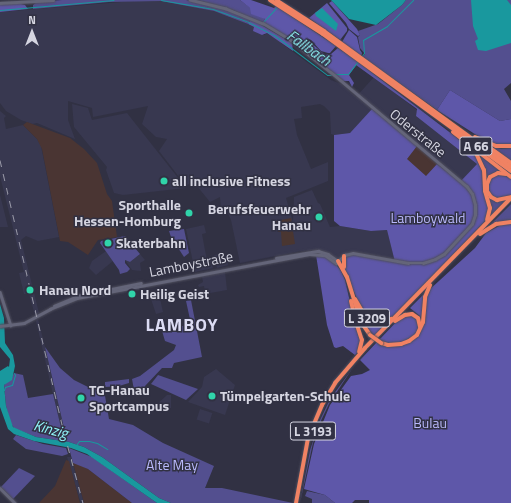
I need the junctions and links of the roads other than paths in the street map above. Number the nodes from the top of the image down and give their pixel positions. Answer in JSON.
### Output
{"nodes":[{"id":1,"x":53,"y":0,"type":"edge"},
{"id":2,"x":190,"y":0,"type":"edge"},
{"id":3,"x":270,"y":0,"type":"edge"},
{"id":4,"x":276,"y":0,"type":"edge"},
{"id":5,"x":0,"y":3,"type":"edge"},
{"id":6,"x":359,"y":59,"type":"junction"},
{"id":7,"x":442,"y":118,"type":"junction"},
{"id":8,"x":475,"y":137,"type":"junction"},
{"id":9,"x":511,"y":146,"type":"edge"},
{"id":10,"x":473,"y":149,"type":"junction"},
{"id":11,"x":511,"y":163,"type":"edge"},
{"id":12,"x":511,"y":167,"type":"edge"},
{"id":13,"x":510,"y":174,"type":"edge"},
{"id":14,"x":511,"y":197,"type":"edge"},
{"id":15,"x":511,"y":202,"type":"edge"},
{"id":16,"x":511,"y":222,"type":"edge"},
{"id":17,"x":483,"y":227,"type":"junction"},
{"id":18,"x":480,"y":234,"type":"junction"},
{"id":19,"x":344,"y":256,"type":"junction"},
{"id":20,"x":337,"y":262,"type":"junction"},
{"id":21,"x":344,"y":269,"type":"junction"},
{"id":22,"x":348,"y":282,"type":"junction"},
{"id":23,"x":430,"y":285,"type":"junction"},
{"id":24,"x":350,"y":291,"type":"junction"},
{"id":25,"x":0,"y":292,"type":"edge"},
{"id":26,"x":396,"y":316,"type":"junction"},
{"id":27,"x":395,"y":321,"type":"junction"},
{"id":28,"x":11,"y":325,"type":"junction"},
{"id":29,"x":0,"y":326,"type":"edge"},
{"id":30,"x":419,"y":331,"type":"junction"},
{"id":31,"x":357,"y":356,"type":"junction"},
{"id":32,"x":0,"y":488,"type":"edge"},
{"id":33,"x":15,"y":503,"type":"edge"},
{"id":34,"x":297,"y":503,"type":"edge"}],
"edges":[{"from":1,"to":5,"type":"street"},
{"from":2,"to":19,"type":"street","name":"Oderstraße"},
{"from":3,"to":6,"type":"highway","number":"A 66"},
{"from":4,"to":6,"type":"highway","number":"A 66"},
{"from":6,"to":7,"type":"highway","number":"A 66"},
{"from":7,"to":8,"type":"highway"},
{"from":7,"to":10,"type":"highway"},
{"from":7,"to":12,"type":"highway","number":"A 66"},
{"from":7,"to":13,"type":"highway","number":"A 66"},
{"from":8,"to":9,"type":"highway"},
{"from":8,"to":11,"type":"highway"},
{"from":10,"to":13,"type":"highway"},
{"from":10,"to":17,"type":"highway"},
{"from":13,"to":14,"type":"highway"},
{"from":14,"to":17,"type":"highway","number":"L 3193"},
{"from":15,"to":18,"type":"highway","number":"L 3193"},
{"from":16,"to":18,"type":"highway"},
{"from":17,"to":26,"type":"highway","number":"L 3193"},
{"from":18,"to":23,"type":"highway","number":"L 3193"},
{"from":19,"to":20,"type":"street"},
{"from":19,"to":21,"type":"highway"},
{"from":20,"to":21,"type":"highway","number":"L 3209"},
{"from":20,"to":22,"type":"highway","number":"L 3209"},
{"from":20,"to":28,"type":"street","name":"Lamboystraße","number":"L 3209"},
{"from":21,"to":22,"type":"highway","number":"L 3209"},
{"from":22,"to":24,"type":"highway","number":"L 3209"},
{"from":23,"to":27,"type":"highway","number":"L 3193"},
{"from":23,"to":30,"type":"highway"},
{"from":24,"to":26,"type":"highway","number":"L 3209"},
{"from":24,"to":30,"type":"highway","number":"L 3209","bridge":true},
{"from":24,"to":31,"type":"highway"},
{"from":25,"to":28,"type":"street"},
{"from":26,"to":31,"type":"highway","number":"L 3193"},
{"from":27,"to":30,"type":"highway"},
{"from":27,"to":34,"type":"highway","number":"L 3193"},
{"from":28,"to":29,"type":"street","name":"Lamboystraße","number":"L 3209"},
{"from":31,"to":34,"type":"highway","number":"L 3193"},
{"from":32,"to":33,"type":"street"}]}
